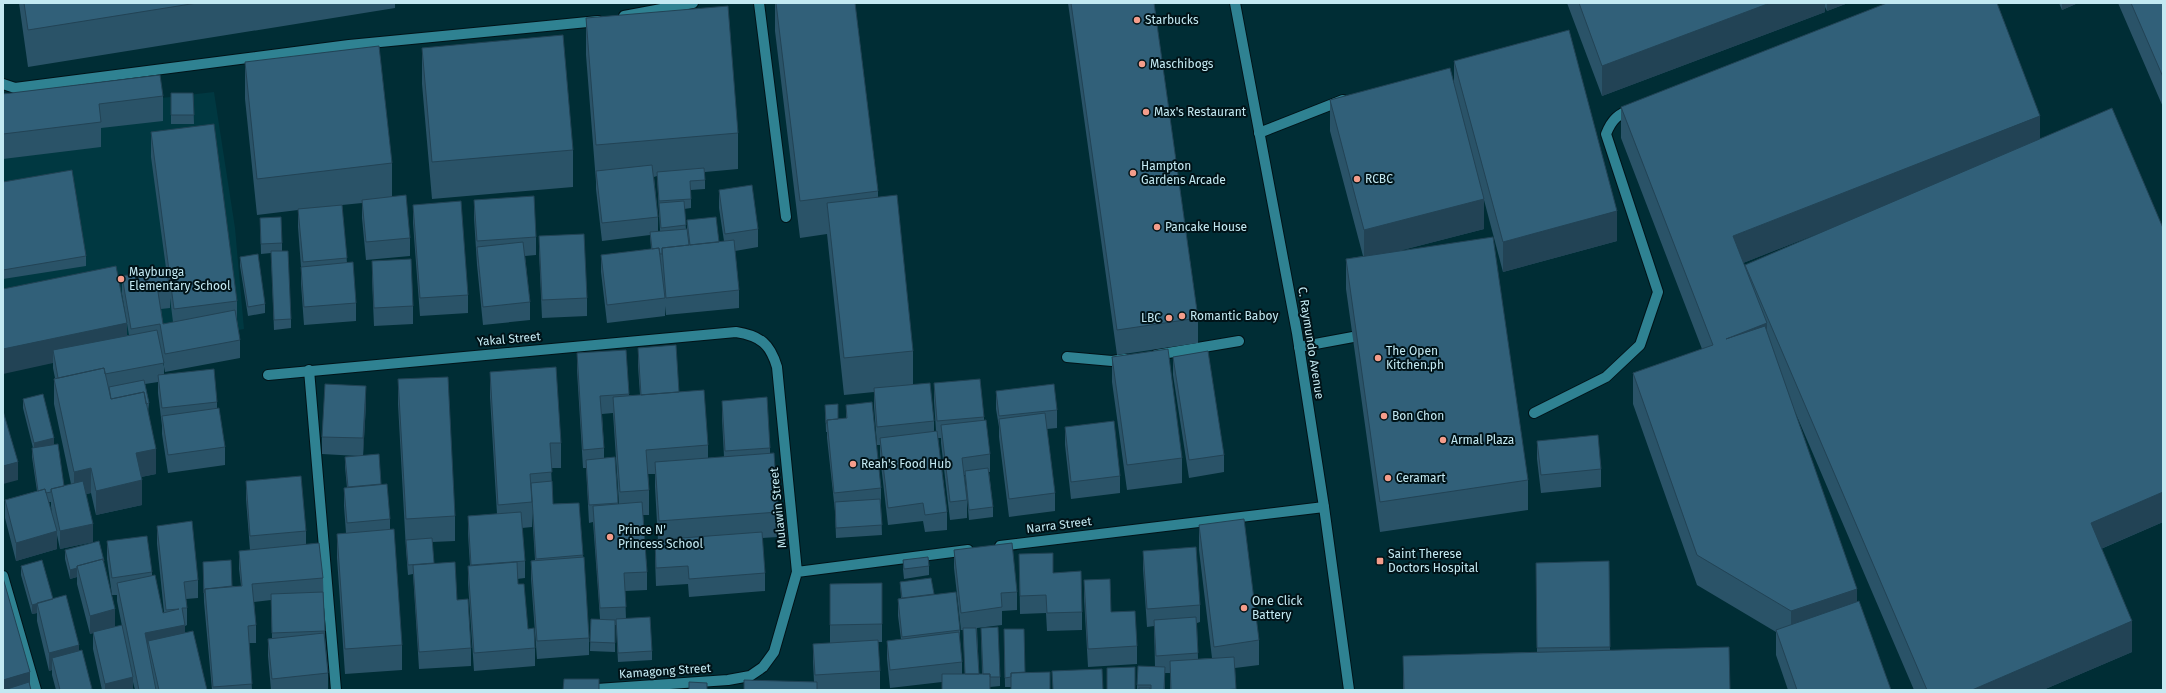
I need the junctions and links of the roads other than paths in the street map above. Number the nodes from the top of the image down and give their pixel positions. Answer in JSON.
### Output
{"nodes":[{"id":1,"x":693,"y":3,"type":"edge"},
{"id":2,"x":759,"y":3,"type":"edge"},
{"id":3,"x":1235,"y":3,"type":"edge"},
{"id":4,"x":3,"y":84,"type":"edge"},
{"id":5,"x":1354,"y":95,"type":"edge"},
{"id":6,"x":1642,"y":104,"type":"edge"},
{"id":7,"x":1259,"y":133,"type":"junction"},
{"id":8,"x":786,"y":216,"type":"dead end"},
{"id":9,"x":751,"y":334,"type":"joint"},
{"id":10,"x":1353,"y":337,"type":"edge"},
{"id":11,"x":1239,"y":341,"type":"dead end"},
{"id":12,"x":1299,"y":347,"type":"junction"},
{"id":13,"x":1067,"y":357,"type":"dead end"},
{"id":14,"x":309,"y":370,"type":"junction"},
{"id":15,"x":268,"y":375,"type":"dead end"},
{"id":16,"x":1534,"y":413,"type":"dead end"},
{"id":17,"x":1324,"y":507,"type":"junction"},
{"id":18,"x":797,"y":572,"type":"junction"},
{"id":19,"x":3,"y":576,"type":"edge"},
{"id":20,"x":750,"y":676,"type":"joint"},
{"id":21,"x":728,"y":685,"type":"edge"},
{"id":22,"x":36,"y":690,"type":"edge"},
{"id":23,"x":336,"y":690,"type":"edge"},
{"id":24,"x":582,"y":690,"type":"edge"},
{"id":25,"x":1349,"y":690,"type":"edge"}],
"edges":[{"from":1,"to":4,"type":"street"},
{"from":2,"to":8,"type":"street"},
{"from":3,"to":7,"type":"street","name":"C. Raymundo Avenue"},
{"from":5,"to":7,"type":"street"},
{"from":6,"to":16,"type":"street"},
{"from":7,"to":12,"type":"street","name":"C. Raymundo Avenue"},
{"from":9,"to":14,"type":"street","name":"Yakal Street"},
{"from":9,"to":18,"type":"street","name":"Mulawin Street"},
{"from":10,"to":12,"type":"street"},
{"from":11,"to":13,"type":"street"},
{"from":12,"to":17,"type":"street","name":"C. Raymundo Avenue"},
{"from":14,"to":15,"type":"street","name":"Yakal Street"},
{"from":14,"to":23,"type":"street"},
{"from":17,"to":18,"type":"street","name":"Narra Street"},
{"from":17,"to":25,"type":"street","name":"C. Raymundo Avenue"},
{"from":18,"to":20,"type":"street","name":"Mulawin Street"},
{"from":19,"to":22,"type":"street"},
{"from":20,"to":21,"type":"street","name":"Kamagong Street"},
{"from":21,"to":24,"type":"street","name":"Kamagong Street"}]}
